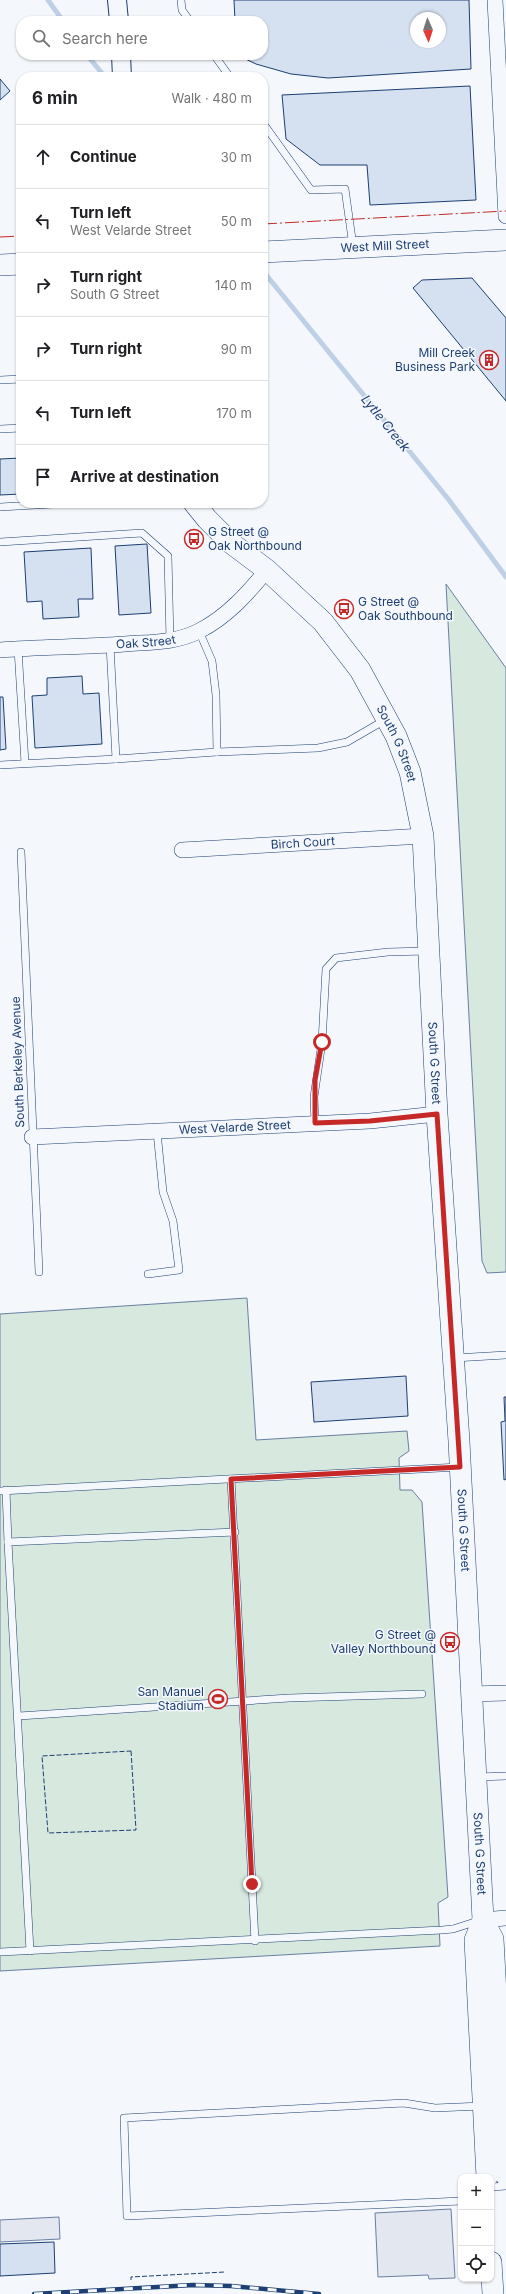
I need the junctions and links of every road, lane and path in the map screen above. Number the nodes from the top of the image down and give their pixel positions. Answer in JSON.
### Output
{"nodes":[{"id":1,"x":181,"y":0,"type":"edge"},
{"id":2,"x":495,"y":0,"type":"edge"},
{"id":3,"x":186,"y":16,"type":"edge"},
{"id":4,"x":121,"y":60,"type":"edge"},
{"id":5,"x":218,"y":60,"type":"edge"},
{"id":6,"x":122,"y":72,"type":"edge"},
{"id":7,"x":226,"y":72,"type":"edge"},
{"id":8,"x":268,"y":130,"type":"edge"},
{"id":9,"x":506,"y":216,"type":"edge"},
{"id":10,"x":506,"y":240,"type":"edge"},
{"id":11,"x":353,"y":247,"type":"junction"},
{"id":12,"x":268,"y":252,"type":"edge"},
{"id":13,"x":16,"y":264,"type":"edge"},
{"id":14,"x":0,"y":265,"type":"edge"},
{"id":15,"x":16,"y":379,"type":"edge"},
{"id":16,"x":0,"y":380,"type":"edge"},
{"id":17,"x":16,"y":428,"type":"edge"},
{"id":18,"x":0,"y":429,"type":"edge"},
{"id":19,"x":16,"y":506,"type":"edge"},
{"id":20,"x":0,"y":507,"type":"edge"},
{"id":21,"x":198,"y":508,"type":"edge"},
{"id":22,"x":0,"y":542,"type":"edge"},
{"id":23,"x":267,"y":570,"type":"junction"},
{"id":24,"x":199,"y":631,"type":"junction"},
{"id":25,"x":170,"y":641,"type":"junction"},
{"id":26,"x":110,"y":645,"type":"junction"},
{"id":27,"x":18,"y":649,"type":"junction"},
{"id":28,"x":0,"y":650,"type":"edge"},
{"id":29,"x":387,"y":719,"type":"junction"},
{"id":30,"x":217,"y":752,"type":"junction"},
{"id":31,"x":116,"y":759,"type":"junction"},
{"id":32,"x":25,"y":764,"type":"junction"},
{"id":33,"x":0,"y":765,"type":"edge"},
{"id":34,"x":423,"y":836,"type":"junction"},
{"id":35,"x":182,"y":850,"type":"dead end"},
{"id":36,"x":21,"y":852,"type":"dead end"},
{"id":37,"x":429,"y":951,"type":"junction"},
{"id":38,"x":437,"y":1114,"type":"junction"},
{"id":39,"x":315,"y":1123,"type":"junction"},
{"id":40,"x":157,"y":1132,"type":"junction"},
{"id":41,"x":32,"y":1136,"type":"junction"},
{"id":42,"x":39,"y":1272,"type":"dead end"},
{"id":43,"x":148,"y":1274,"type":"dead end"},
{"id":44,"x":506,"y":1355,"type":"edge"},
{"id":45,"x":454,"y":1358,"type":"junction"},
{"id":46,"x":460,"y":1467,"type":"junction"},
{"id":47,"x":231,"y":1479,"type":"junction"},
{"id":48,"x":3,"y":1491,"type":"edge"},
{"id":49,"x":235,"y":1532,"type":"junction"},
{"id":50,"x":8,"y":1542,"type":"junction"},
{"id":51,"x":506,"y":1693,"type":"edge"},
{"id":52,"x":422,"y":1694,"type":"dead end"},
{"id":53,"x":471,"y":1694,"type":"junction"},
{"id":54,"x":242,"y":1701,"type":"junction"},
{"id":55,"x":18,"y":1716,"type":"junction"},
{"id":56,"x":506,"y":1776,"type":"edge"},
{"id":57,"x":474,"y":1777,"type":"junction"},
{"id":58,"x":506,"y":1918,"type":"edge"},
{"id":59,"x":483,"y":1920,"type":"junction"},
{"id":60,"x":255,"y":1941,"type":"junction"},
{"id":61,"x":30,"y":1951,"type":"junction"},
{"id":62,"x":0,"y":1952,"type":"edge"},
{"id":63,"x":493,"y":2105,"type":"junction"},
{"id":64,"x":487,"y":2174,"type":"edge"},
{"id":65,"x":506,"y":2176,"type":"edge"},
{"id":66,"x":506,"y":2186,"type":"edge"},
{"id":67,"x":494,"y":2187,"type":"edge"},
{"id":68,"x":458,"y":2201,"type":"edge"},
{"id":69,"x":492,"y":2282,"type":"edge"},
{"id":70,"x":492,"y":2294,"type":"edge"}],
"edges":[{"from":1,"to":3,"type":"lane"},
{"from":2,"to":9,"type":"street"},
{"from":4,"to":6,"type":"street"},
{"from":5,"to":7,"type":"lane"},
{"from":8,"to":11,"type":"lane"},
{"from":10,"to":11,"type":"main road","name":"West Mill Street"},
{"from":11,"to":12,"type":"main road","name":"West Mill Street"},
{"from":13,"to":14,"type":"main road"},
{"from":15,"to":16,"type":"lane"},
{"from":17,"to":18,"type":"lane"},
{"from":19,"to":20,"type":"lane"},
{"from":21,"to":23,"type":"main road","name":"South G Street"},
{"from":22,"to":25,"type":"lane"},
{"from":23,"to":24,"type":"street","name":"Oak Street"},
{"from":23,"to":29,"type":"main road","name":"South G Street"},
{"from":24,"to":25,"type":"street","name":"Oak Street"},
{"from":24,"to":30,"type":"lane"},
{"from":25,"to":26,"type":"street","name":"Oak Street"},
{"from":26,"to":27,"type":"street","name":"Oak Street"},
{"from":26,"to":31,"type":"lane"},
{"from":27,"to":28,"type":"street","name":"Oak Street"},
{"from":27,"to":32,"type":"lane"},
{"from":29,"to":30,"type":"lane"},
{"from":29,"to":34,"type":"main road","name":"South G Street"},
{"from":30,"to":31,"type":"lane"},
{"from":31,"to":32,"type":"lane"},
{"from":32,"to":33,"type":"lane"},
{"from":34,"to":35,"type":"street","name":"Birch Court"},
{"from":34,"to":37,"type":"main road","name":"South G Street"},
{"from":36,"to":41,"type":"lane","name":"South Berkeley Avenue"},
{"from":37,"to":38,"type":"main road","name":"South G Street"},
{"from":37,"to":39,"type":"lane"},
{"from":38,"to":39,"type":"street","name":"West Velarde Street"},
{"from":38,"to":45,"type":"main road","name":"South G Street"},
{"from":39,"to":40,"type":"street","name":"West Velarde Street"},
{"from":40,"to":41,"type":"street","name":"West Velarde Street"},
{"from":40,"to":43,"type":"lane"},
{"from":41,"to":42,"type":"lane","name":"South Berkeley Avenue"},
{"from":44,"to":45,"type":"lane"},
{"from":45,"to":46,"type":"main road","name":"South G Street"},
{"from":46,"to":47,"type":"lane"},
{"from":46,"to":53,"type":"main road","name":"South G Street"},
{"from":47,"to":48,"type":"lane"},
{"from":47,"to":49,"type":"lane"},
{"from":48,"to":50,"type":"lane"},
{"from":49,"to":50,"type":"lane"},
{"from":49,"to":54,"type":"lane"},
{"from":50,"to":55,"type":"lane"},
{"from":51,"to":53,"type":"street"},
{"from":52,"to":54,"type":"lane"},
{"from":53,"to":57,"type":"main road","name":"South G Street"},
{"from":54,"to":55,"type":"lane"},
{"from":54,"to":60,"type":"lane"},
{"from":55,"to":61,"type":"lane"},
{"from":56,"to":57,"type":"lane"},
{"from":57,"to":59,"type":"main road","name":"South G Street"},
{"from":58,"to":59,"type":"street"},
{"from":59,"to":60,"type":"lane"},
{"from":59,"to":63,"type":"main road","name":"South G Street"},
{"from":60,"to":61,"type":"lane"},
{"from":61,"to":62,"type":"lane"},
{"from":63,"to":64,"type":"main road","name":"South G Street"},
{"from":63,"to":65,"type":"main road","name":"South G Street"},
{"from":63,"to":68,"type":"lane"},
{"from":66,"to":67,"type":"lane"},
{"from":69,"to":70,"type":"main road"}]}
